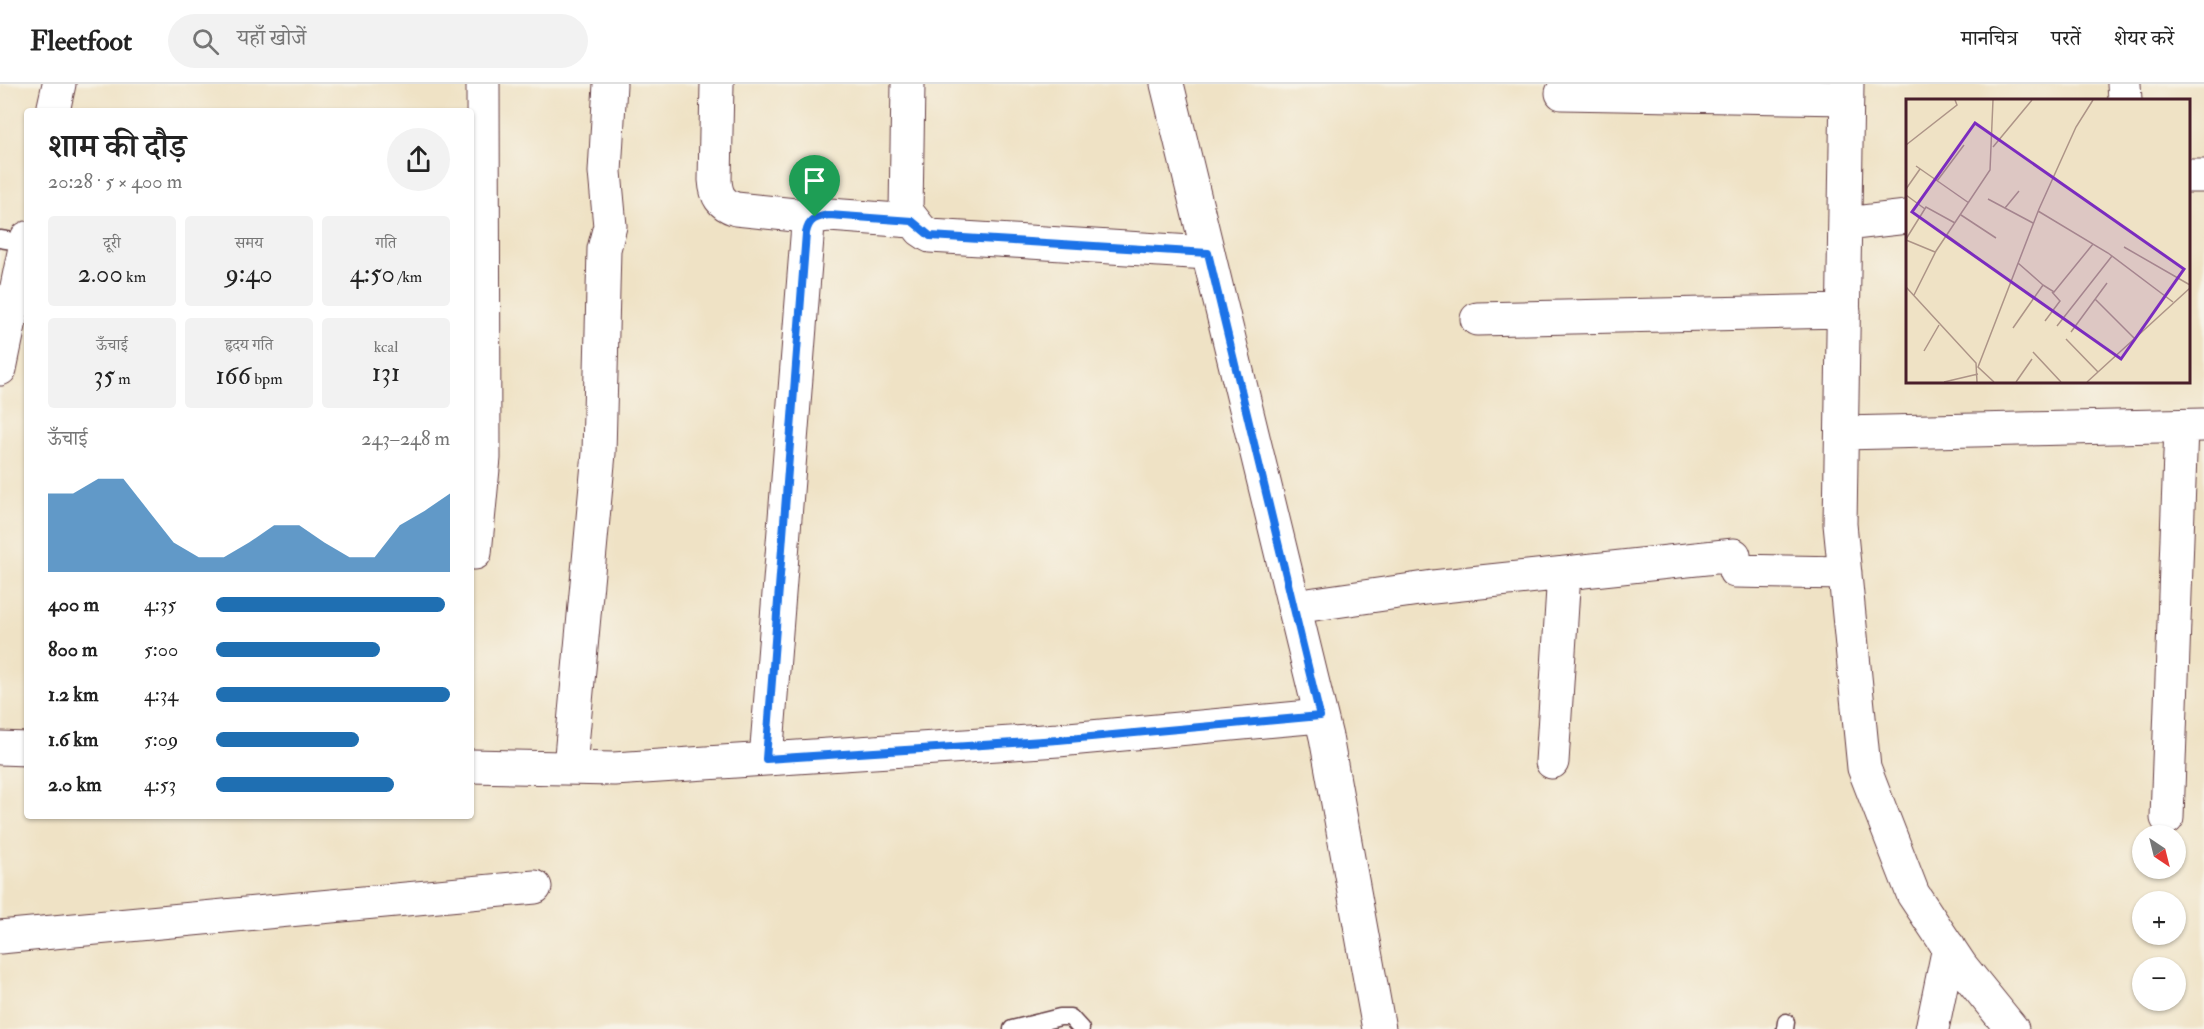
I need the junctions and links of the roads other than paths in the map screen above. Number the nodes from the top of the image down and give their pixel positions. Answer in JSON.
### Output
{"nodes":[{"id":1,"x":59,"y":84,"type":"edge"},
{"id":2,"x":483,"y":84,"type":"edge"},
{"id":3,"x":610,"y":84,"type":"edge"},
{"id":4,"x":717,"y":84,"type":"edge"},
{"id":5,"x":908,"y":84,"type":"edge"},
{"id":6,"x":1167,"y":84,"type":"edge"},
{"id":7,"x":2124,"y":84,"type":"edge"},
{"id":8,"x":1847,"y":91,"type":"edge"},
{"id":9,"x":1562,"y":93,"type":"dead end"},
{"id":10,"x":2125,"y":99,"type":"edge"},
{"id":11,"x":54,"y":108,"type":"edge"},
{"id":12,"x":815,"y":217,"type":"junction"},
{"id":13,"x":1906,"y":217,"type":"edge"},
{"id":14,"x":912,"y":221,"type":"junction"},
{"id":15,"x":1845,"y":224,"type":"junction"},
{"id":16,"x":18,"y":240,"type":"edge"},
{"id":17,"x":1208,"y":253,"type":"junction"},
{"id":18,"x":21,"y":296,"type":"edge"},
{"id":19,"x":1844,"y":311,"type":"junction"},
{"id":20,"x":1477,"y":319,"type":"dead end"},
{"id":21,"x":0,"y":369,"type":"edge"},
{"id":22,"x":477,"y":380,"type":"edge"},
{"id":23,"x":2193,"y":425,"type":"edge"},
{"id":24,"x":1842,"y":433,"type":"junction"},
{"id":25,"x":475,"y":553,"type":"dead end"},
{"id":26,"x":1564,"y":573,"type":"junction"},
{"id":27,"x":1845,"y":573,"type":"junction"},
{"id":28,"x":1294,"y":607,"type":"junction"},
{"id":29,"x":1320,"y":716,"type":"junction"},
{"id":30,"x":0,"y":748,"type":"edge"},
{"id":31,"x":24,"y":749,"type":"edge"},
{"id":32,"x":766,"y":759,"type":"junction"},
{"id":33,"x":1551,"y":762,"type":"dead end"},
{"id":34,"x":474,"y":766,"type":"edge"},
{"id":35,"x":570,"y":767,"type":"junction"},
{"id":36,"x":2167,"y":818,"type":"dead end"},
{"id":37,"x":535,"y":887,"type":"dead end"},
{"id":38,"x":0,"y":937,"type":"edge"},
{"id":39,"x":1949,"y":947,"type":"junction"},
{"id":40,"x":1012,"y":1029,"type":"edge"},
{"id":41,"x":1081,"y":1029,"type":"edge"},
{"id":42,"x":1379,"y":1029,"type":"edge"},
{"id":43,"x":1932,"y":1029,"type":"edge"},
{"id":44,"x":2012,"y":1029,"type":"edge"}],
"edges":[{"from":1,"to":11,"type":"street"},
{"from":2,"to":22,"type":"street"},
{"from":3,"to":35,"type":"street"},
{"from":4,"to":12,"type":"street"},
{"from":5,"to":14,"type":"street"},
{"from":6,"to":17,"type":"street"},
{"from":7,"to":10,"type":"street"},
{"from":8,"to":9,"type":"street"},
{"from":8,"to":15,"type":"street"},
{"from":12,"to":14,"type":"street"},
{"from":12,"to":32,"type":"street"},
{"from":13,"to":15,"type":"street"},
{"from":14,"to":17,"type":"street"},
{"from":15,"to":19,"type":"street"},
{"from":16,"to":18,"type":"street"},
{"from":17,"to":28,"type":"street"},
{"from":18,"to":21,"type":"street"},
{"from":19,"to":20,"type":"street"},
{"from":19,"to":24,"type":"street"},
{"from":22,"to":25,"type":"street"},
{"from":23,"to":24,"type":"street"},
{"from":23,"to":36,"type":"street"},
{"from":24,"to":27,"type":"street"},
{"from":26,"to":27,"type":"street"},
{"from":26,"to":28,"type":"street"},
{"from":26,"to":33,"type":"street"},
{"from":27,"to":39,"type":"street"},
{"from":28,"to":29,"type":"street"},
{"from":29,"to":32,"type":"street"},
{"from":29,"to":42,"type":"street"},
{"from":30,"to":31,"type":"street"},
{"from":32,"to":35,"type":"street"},
{"from":34,"to":35,"type":"street"},
{"from":37,"to":38,"type":"street"},
{"from":39,"to":43,"type":"street"},
{"from":39,"to":44,"type":"street"},
{"from":40,"to":41,"type":"lane"}]}
